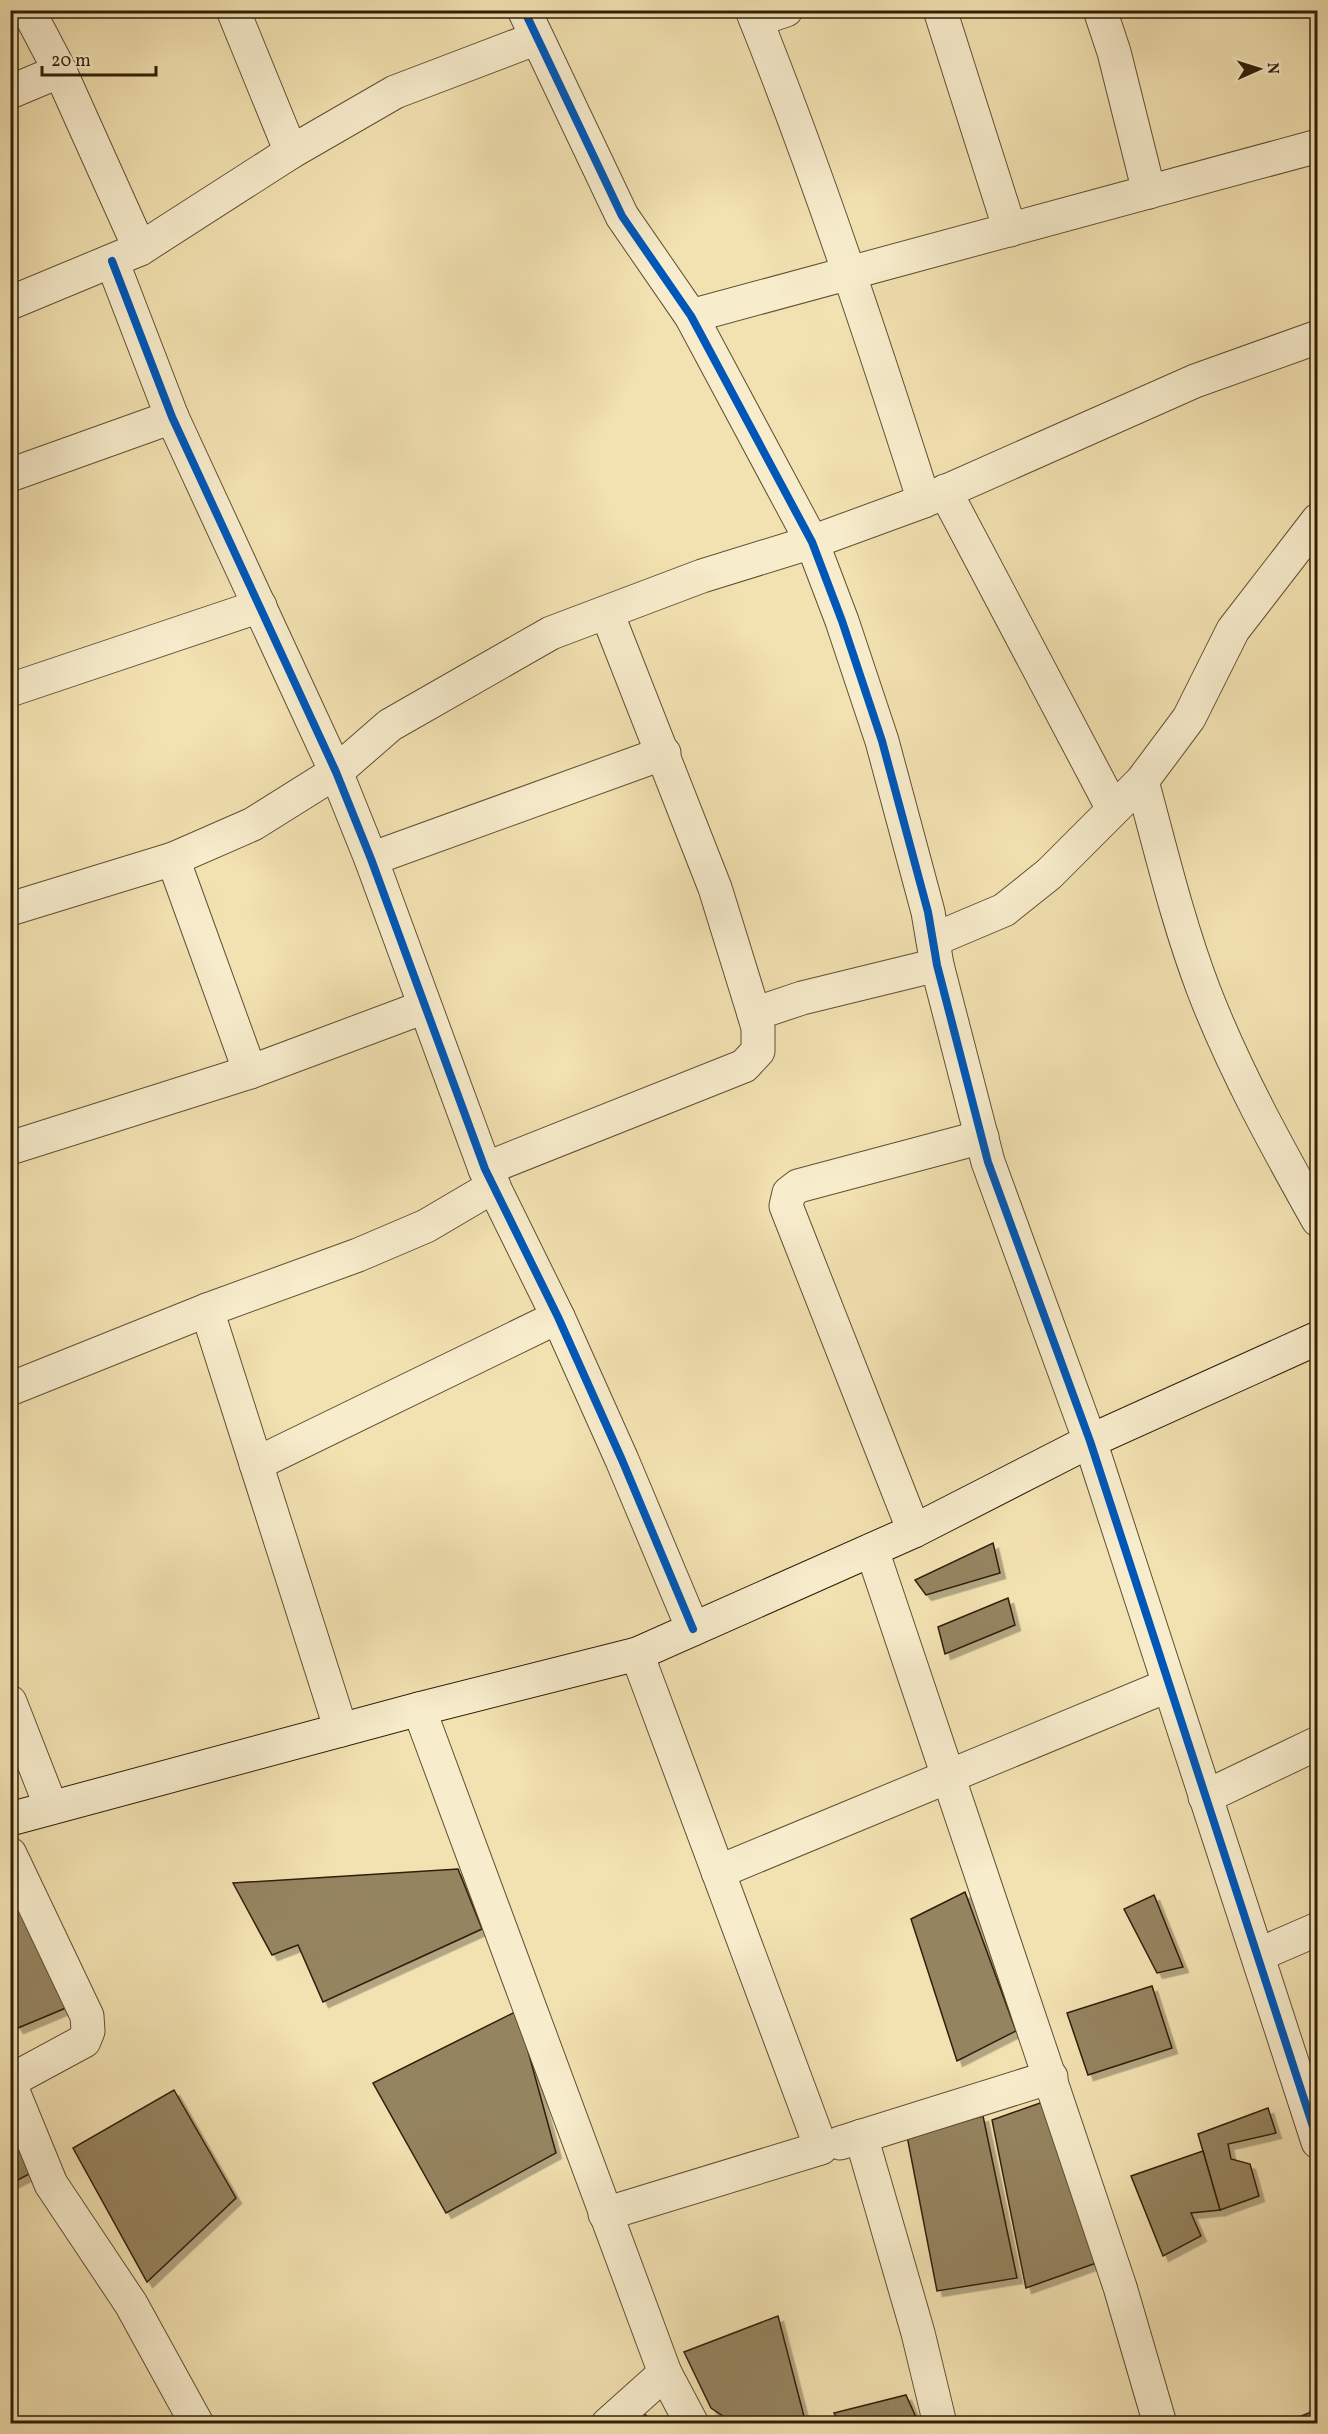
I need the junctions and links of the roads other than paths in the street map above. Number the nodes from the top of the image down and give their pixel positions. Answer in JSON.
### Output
{"nodes":[{"id":1,"x":28,"y":10,"type":"edge"},
{"id":2,"x":233,"y":10,"type":"edge"},
{"id":3,"x":940,"y":10,"type":"edge"},
{"id":4,"x":1100,"y":10,"type":"edge"},
{"id":5,"x":765,"y":14,"type":"edge"},
{"id":6,"x":530,"y":24,"type":"edge"},
{"id":7,"x":60,"y":71,"type":"junction"},
{"id":8,"x":10,"y":92,"type":"edge"},
{"id":9,"x":1317,"y":146,"type":"edge"},
{"id":10,"x":291,"y":152,"type":"junction"},
{"id":11,"x":1149,"y":192,"type":"junction"},
{"id":12,"x":1010,"y":230,"type":"junction"},
{"id":13,"x":126,"y":255,"type":"junction"},
{"id":14,"x":851,"y":273,"type":"junction"},
{"id":15,"x":10,"y":303,"type":"edge"},
{"id":16,"x":690,"y":316,"type":"junction"},
{"id":17,"x":1317,"y":337,"type":"edge"},
{"id":18,"x":172,"y":417,"type":"junction"},
{"id":19,"x":10,"y":475,"type":"edge"},
{"id":20,"x":935,"y":496,"type":"junction"},
{"id":21,"x":1317,"y":520,"type":"edge"},
{"id":22,"x":812,"y":542,"type":"junction"},
{"id":23,"x":260,"y":606,"type":"junction"},
{"id":24,"x":607,"y":613,"type":"junction"},
{"id":25,"x":10,"y":690,"type":"edge"},
{"id":26,"x":664,"y":753,"type":"junction"},
{"id":27,"x":336,"y":772,"type":"junction"},
{"id":28,"x":1142,"y":781,"type":"junction"},
{"id":29,"x":1113,"y":809,"type":"junction"},
{"id":30,"x":173,"y":859,"type":"junction"},
{"id":31,"x":371,"y":859,"type":"junction"},
{"id":32,"x":10,"y":909,"type":"edge"},
{"id":33,"x":935,"y":952,"type":"junction"},
{"id":34,"x":424,"y":1008,"type":"junction"},
{"id":35,"x":754,"y":1014,"type":"junction"},
{"id":36,"x":250,"y":1072,"type":"junction"},
{"id":37,"x":982,"y":1137,"type":"junction"},
{"id":38,"x":10,"y":1148,"type":"edge"},
{"id":39,"x":489,"y":1177,"type":"junction"},
{"id":40,"x":1317,"y":1220,"type":"edge"},
{"id":41,"x":207,"y":1310,"type":"junction"},
{"id":42,"x":558,"y":1317,"type":"junction"},
{"id":43,"x":1317,"y":1338,"type":"edge"},
{"id":44,"x":10,"y":1389,"type":"edge"},
{"id":45,"x":1090,"y":1441,"type":"junction"},
{"id":46,"x":256,"y":1464,"type":"junction"},
{"id":47,"x":914,"y":1531,"type":"junction"},
{"id":48,"x":872,"y":1550,"type":"junction"},
{"id":49,"x":693,"y":1629,"type":"junction"},
{"id":50,"x":637,"y":1654,"type":"junction"},
{"id":51,"x":1169,"y":1686,"type":"junction"},
{"id":52,"x":10,"y":1702,"type":"edge"},
{"id":53,"x":419,"y":1709,"type":"junction"},
{"id":54,"x":341,"y":1730,"type":"junction"},
{"id":55,"x":1317,"y":1743,"type":"edge"},
{"id":56,"x":949,"y":1776,"type":"junction"},
{"id":57,"x":1205,"y":1797,"type":"junction"},
{"id":58,"x":51,"y":1807,"type":"junction"},
{"id":59,"x":10,"y":1819,"type":"edge"},
{"id":60,"x":10,"y":1854,"type":"edge"},
{"id":61,"x":718,"y":1872,"type":"junction"},
{"id":62,"x":1317,"y":1929,"type":"edge"},
{"id":63,"x":1258,"y":1955,"type":"junction"},
{"id":64,"x":1050,"y":2077,"type":"junction"},
{"id":65,"x":10,"y":2082,"type":"edge"},
{"id":66,"x":861,"y":2136,"type":"junction"},
{"id":67,"x":1317,"y":2142,"type":"edge"},
{"id":68,"x":821,"y":2148,"type":"junction"},
{"id":69,"x":605,"y":2214,"type":"junction"},
{"id":70,"x":665,"y":2373,"type":"junction"},
{"id":71,"x":197,"y":2424,"type":"edge"},
{"id":72,"x":608,"y":2424,"type":"edge"},
{"id":73,"x":692,"y":2424,"type":"edge"},
{"id":74,"x":940,"y":2424,"type":"edge"},
{"id":75,"x":1160,"y":2424,"type":"edge"}],
"edges":[{"from":1,"to":7,"type":"street"},
{"from":2,"to":10,"type":"street"},
{"from":3,"to":12,"type":"street"},
{"from":4,"to":11,"type":"street"},
{"from":5,"to":14,"type":"street"},
{"from":6,"to":10,"type":"street"},
{"from":6,"to":16,"type":"street"},
{"from":7,"to":8,"type":"street"},
{"from":7,"to":13,"type":"street"},
{"from":9,"to":11,"type":"street"},
{"from":10,"to":13,"type":"street"},
{"from":11,"to":12,"type":"street"},
{"from":12,"to":14,"type":"street"},
{"from":13,"to":15,"type":"street"},
{"from":13,"to":18,"type":"street"},
{"from":14,"to":16,"type":"street"},
{"from":14,"to":20,"type":"street"},
{"from":16,"to":22,"type":"street"},
{"from":17,"to":20,"type":"street"},
{"from":18,"to":19,"type":"street"},
{"from":18,"to":23,"type":"street"},
{"from":20,"to":22,"type":"street"},
{"from":20,"to":29,"type":"street"},
{"from":21,"to":28,"type":"street"},
{"from":22,"to":24,"type":"street"},
{"from":22,"to":33,"type":"street"},
{"from":23,"to":25,"type":"street"},
{"from":23,"to":27,"type":"street"},
{"from":24,"to":26,"type":"street"},
{"from":24,"to":27,"type":"street"},
{"from":26,"to":31,"type":"street"},
{"from":26,"to":35,"type":"street"},
{"from":27,"to":30,"type":"street"},
{"from":27,"to":31,"type":"street"},
{"from":28,"to":29,"type":"street"},
{"from":28,"to":40,"type":"street"},
{"from":29,"to":33,"type":"street"},
{"from":30,"to":32,"type":"street"},
{"from":30,"to":36,"type":"street"},
{"from":31,"to":34,"type":"street"},
{"from":33,"to":35,"type":"street"},
{"from":33,"to":37,"type":"street"},
{"from":34,"to":36,"type":"street"},
{"from":34,"to":39,"type":"street"},
{"from":35,"to":39,"type":"street"},
{"from":36,"to":38,"type":"street"},
{"from":37,"to":45,"type":"street"},
{"from":37,"to":47,"type":"street"},
{"from":39,"to":41,"type":"street"},
{"from":39,"to":42,"type":"street"},
{"from":41,"to":44,"type":"street"},
{"from":41,"to":46,"type":"street"},
{"from":42,"to":46,"type":"street"},
{"from":42,"to":49,"type":"street"},
{"from":43,"to":45,"type":"street"},
{"from":45,"to":47,"type":"street"},
{"from":45,"to":51,"type":"street"},
{"from":46,"to":54,"type":"street"},
{"from":47,"to":48,"type":"street"},
{"from":48,"to":49,"type":"street"},
{"from":48,"to":56,"type":"street"},
{"from":49,"to":50,"type":"street"},
{"from":50,"to":53,"type":"street"},
{"from":50,"to":61,"type":"street"},
{"from":51,"to":56,"type":"street"},
{"from":51,"to":57,"type":"street"},
{"from":52,"to":58,"type":"street"},
{"from":53,"to":54,"type":"street"},
{"from":53,"to":69,"type":"street"},
{"from":54,"to":58,"type":"street"},
{"from":55,"to":57,"type":"street"},
{"from":56,"to":61,"type":"street"},
{"from":56,"to":64,"type":"street"},
{"from":57,"to":63,"type":"street"},
{"from":58,"to":59,"type":"street"},
{"from":60,"to":65,"type":"street"},
{"from":61,"to":68,"type":"street"},
{"from":62,"to":63,"type":"street"},
{"from":63,"to":67,"type":"street"},
{"from":64,"to":66,"type":"street"},
{"from":64,"to":75,"type":"street"},
{"from":65,"to":71,"type":"street"},
{"from":66,"to":68,"type":"street"},
{"from":66,"to":74,"type":"street"},
{"from":68,"to":69,"type":"street"},
{"from":69,"to":70,"type":"street"},
{"from":70,"to":72,"type":"street"},
{"from":70,"to":73,"type":"street"}]}
